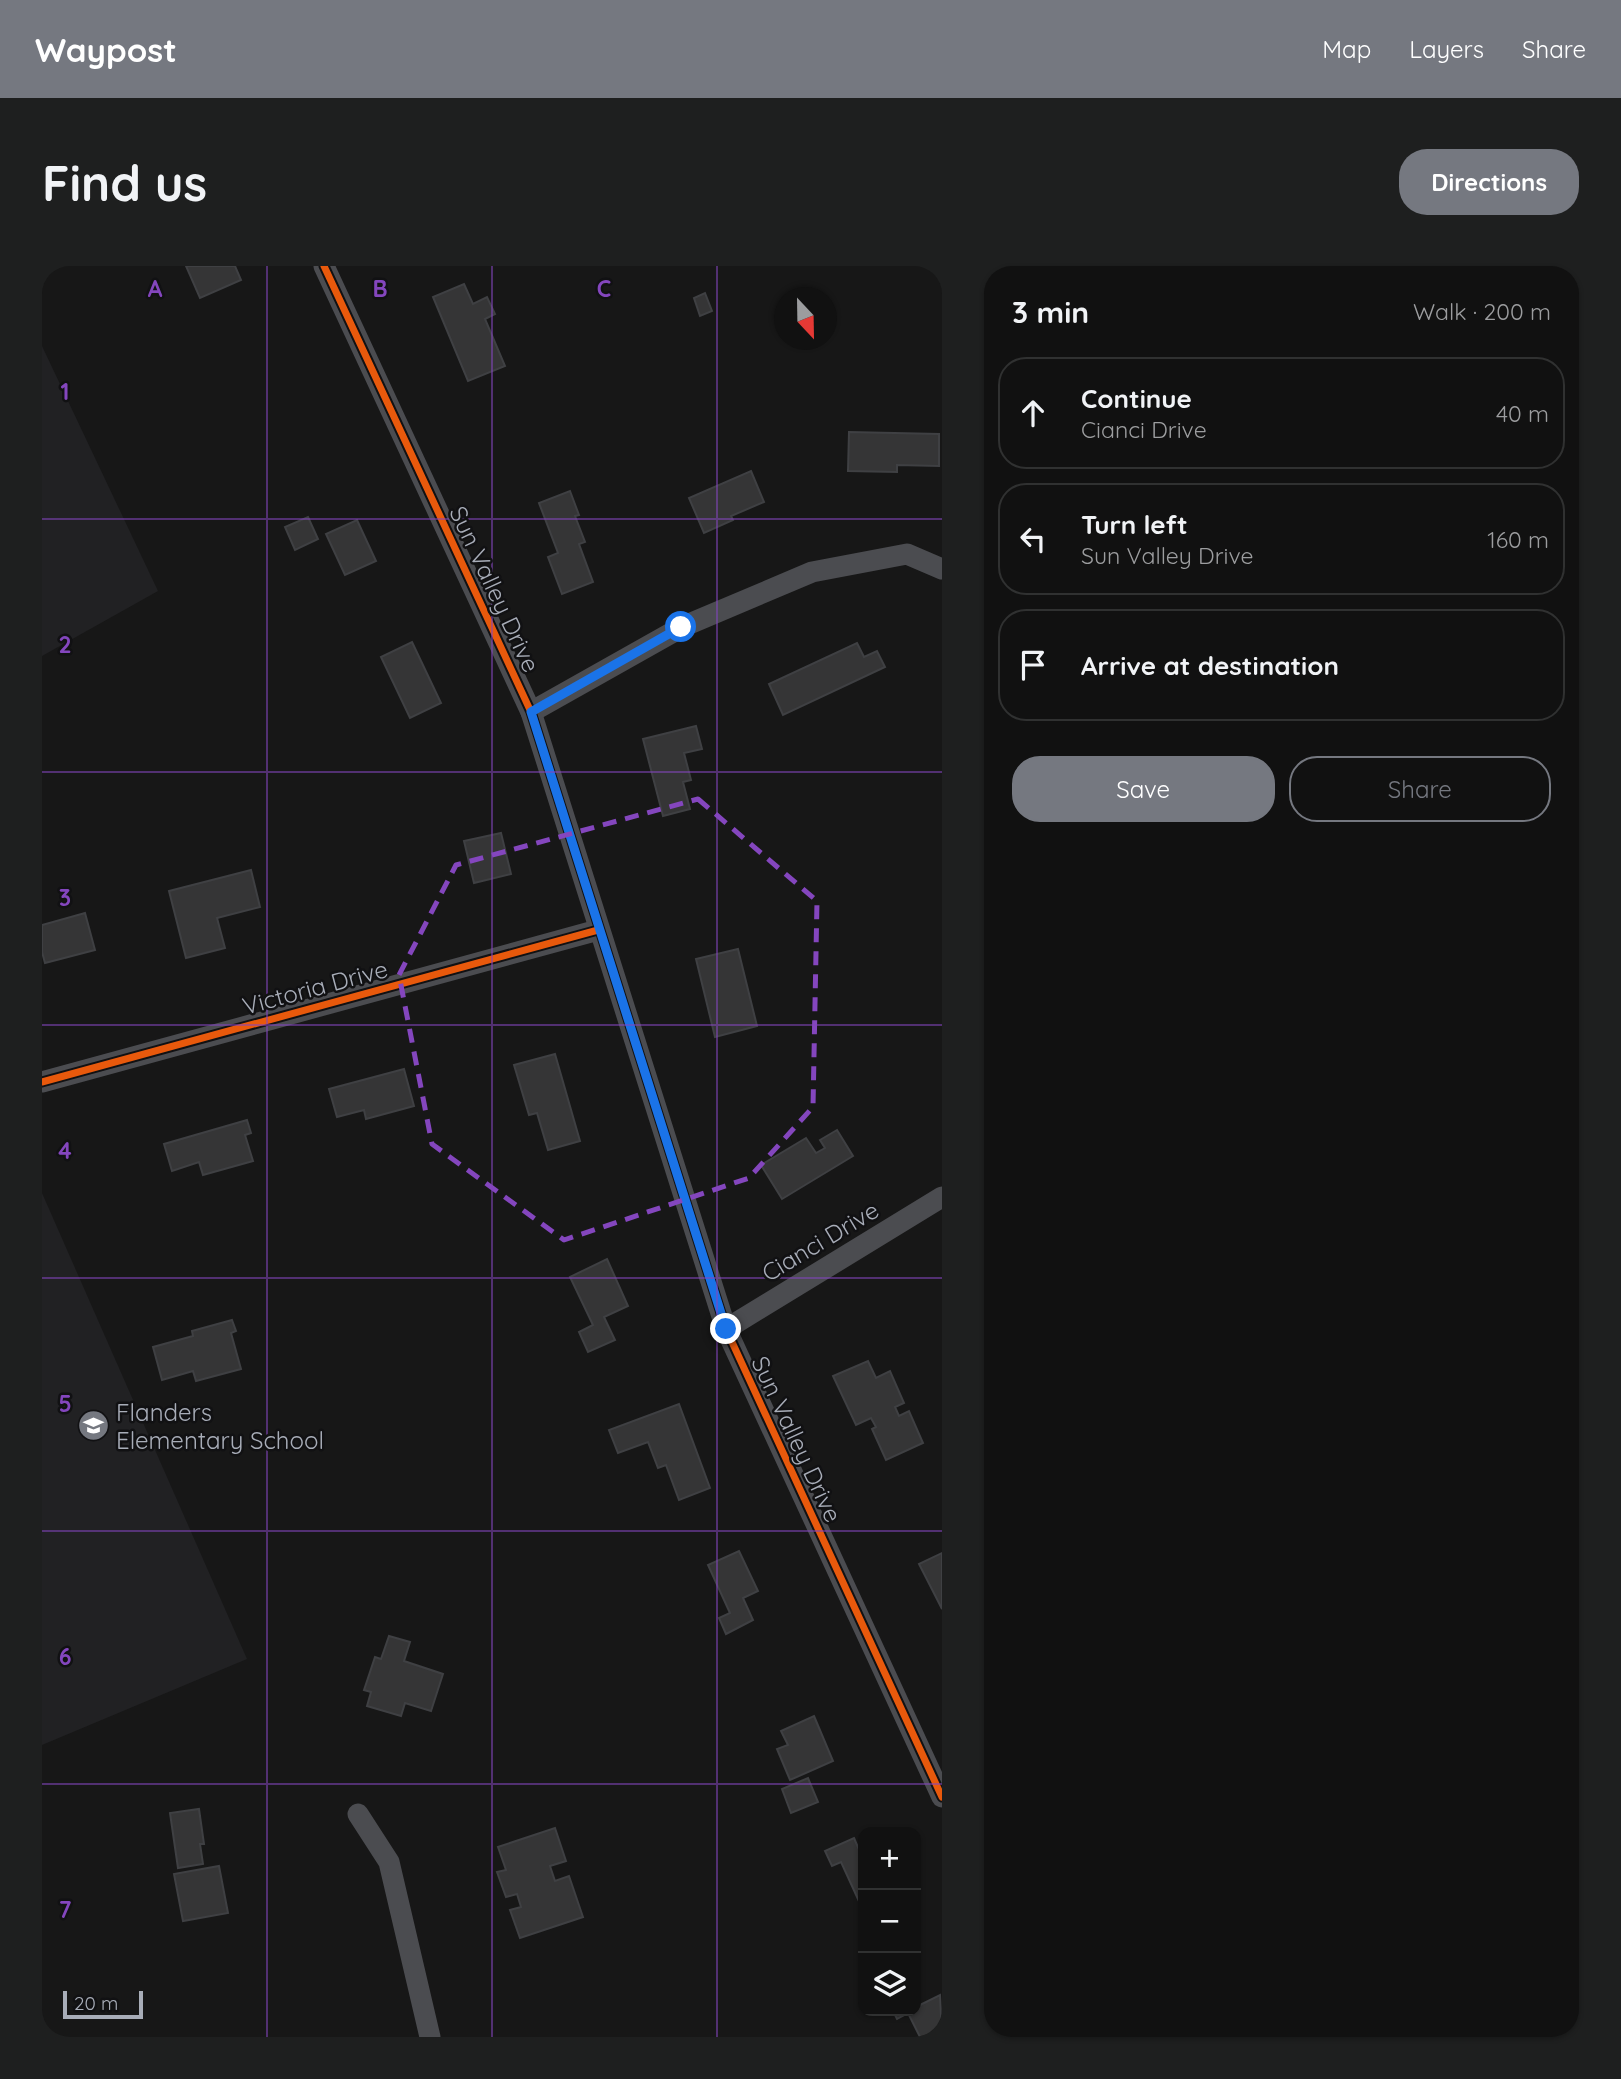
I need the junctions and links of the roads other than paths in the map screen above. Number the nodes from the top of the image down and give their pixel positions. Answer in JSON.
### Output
{"nodes":[{"id":1,"x":324,"y":266,"type":"edge"},
{"id":2,"x":942,"y":569,"type":"edge"},
{"id":3,"x":531,"y":712,"type":"junction"},
{"id":4,"x":598,"y":930,"type":"junction"},
{"id":5,"x":42,"y":1082,"type":"edge"},
{"id":6,"x":942,"y":1198,"type":"edge"},
{"id":7,"x":726,"y":1329,"type":"junction"},
{"id":8,"x":942,"y":1797,"type":"edge"},
{"id":9,"x":358,"y":1814,"type":"dead end"},
{"id":10,"x":430,"y":2037,"type":"edge"}],
"edges":[{"from":1,"to":3,"type":"street","name":"Sun Valley Drive"},
{"from":2,"to":3,"type":"street"},
{"from":3,"to":4,"type":"street","name":"Sun Valley Drive"},
{"from":4,"to":5,"type":"street","name":"Victoria Drive"},
{"from":4,"to":7,"type":"street","name":"Sun Valley Drive"},
{"from":6,"to":7,"type":"street","name":"Cianci Drive"},
{"from":7,"to":8,"type":"street","name":"Sun Valley Drive"},
{"from":9,"to":10,"type":"street"}]}
